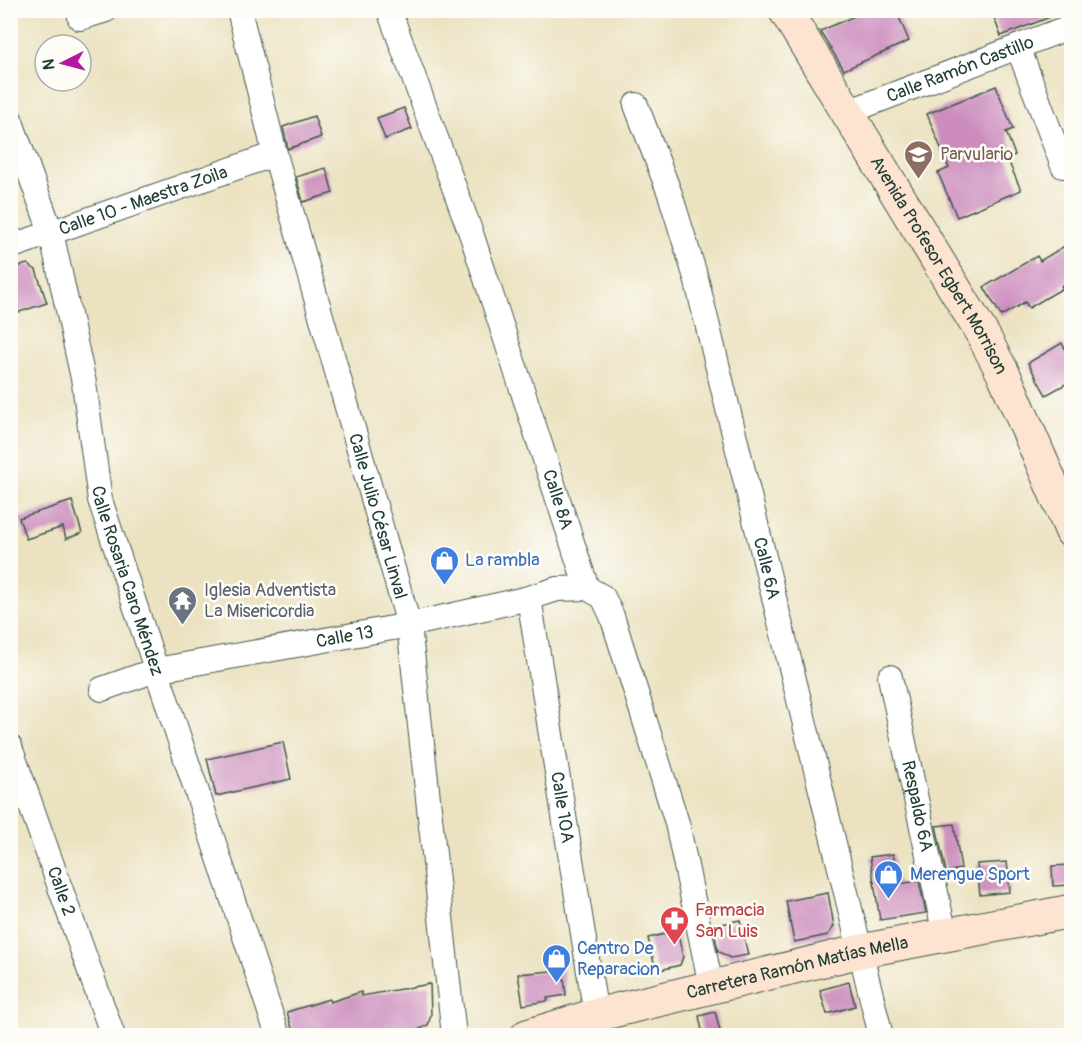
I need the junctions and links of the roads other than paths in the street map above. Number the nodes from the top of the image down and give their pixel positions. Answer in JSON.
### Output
{"nodes":[{"id":1,"x":106,"y":10,"type":"edge"},
{"id":2,"x":239,"y":10,"type":"edge"},
{"id":3,"x":389,"y":10,"type":"edge"},
{"id":4,"x":785,"y":10,"type":"edge"},
{"id":5,"x":80,"y":18,"type":"dead end"},
{"id":6,"x":1071,"y":26,"type":"edge"},
{"id":7,"x":1018,"y":47,"type":"junction"},
{"id":8,"x":636,"y":105,"type":"dead end"},
{"id":9,"x":848,"y":112,"type":"junction"},
{"id":10,"x":10,"y":119,"type":"edge"},
{"id":11,"x":275,"y":154,"type":"junction"},
{"id":12,"x":1063,"y":166,"type":"dead end"},
{"id":13,"x":51,"y":232,"type":"junction"},
{"id":14,"x":10,"y":247,"type":"edge"},
{"id":15,"x":1071,"y":532,"type":"edge"},
{"id":16,"x":587,"y":588,"type":"junction"},
{"id":17,"x":529,"y":598,"type":"junction"},
{"id":18,"x":409,"y":625,"type":"junction"},
{"id":19,"x":156,"y":670,"type":"junction"},
{"id":20,"x":890,"y":677,"type":"dead end"},
{"id":21,"x":102,"y":689,"type":"dead end"},
{"id":22,"x":10,"y":747,"type":"edge"},
{"id":23,"x":1071,"y":911,"type":"edge"},
{"id":24,"x":945,"y":935,"type":"junction"},
{"id":25,"x":861,"y":951,"type":"junction"},
{"id":26,"x":711,"y":986,"type":"junction"},
{"id":27,"x":597,"y":1025,"type":"edge"},
{"id":28,"x":112,"y":1035,"type":"edge"},
{"id":29,"x":278,"y":1035,"type":"edge"},
{"id":30,"x":454,"y":1035,"type":"edge"},
{"id":31,"x":527,"y":1035,"type":"edge"},
{"id":32,"x":881,"y":1035,"type":"edge"}],
"edges":[{"from":1,"to":5,"type":"street"},
{"from":2,"to":11,"type":"street","name":"Calle Julio César Linval"},
{"from":3,"to":16,"type":"street","name":"Calle 8A"},
{"from":4,"to":9,"type":"street","name":"Avenida Profesor Egbert Morrison"},
{"from":6,"to":7,"type":"street","name":"Calle Ramón Castillo"},
{"from":7,"to":9,"type":"street","name":"Calle Ramón Castillo"},
{"from":7,"to":12,"type":"street"},
{"from":8,"to":25,"type":"street","name":"Calle 6A"},
{"from":9,"to":15,"type":"street","name":"Avenida Profesor Egbert Morrison"},
{"from":10,"to":13,"type":"street","name":"Calle Rosaria Caro Méndez"},
{"from":11,"to":13,"type":"street","name":"Calle 10 - Maestra Zoila"},
{"from":11,"to":18,"type":"street","name":"Calle Julio César Linval"},
{"from":13,"to":14,"type":"street","name":"Calle 10 - Maestra Zoila"},
{"from":13,"to":19,"type":"street","name":"Calle Rosaria Caro Méndez"},
{"from":16,"to":17,"type":"street","name":"Calle 13"},
{"from":16,"to":26,"type":"street","name":"Calle 8A"},
{"from":17,"to":18,"type":"street","name":"Calle 13"},
{"from":17,"to":27,"type":"street","name":"Calle 10A"},
{"from":18,"to":19,"type":"street","name":"Calle 13"},
{"from":18,"to":30,"type":"street","name":"Calle Julio César Linval"},
{"from":19,"to":21,"type":"street","name":"Calle 13"},
{"from":19,"to":29,"type":"street","name":"Calle Rosaria Caro Méndez"},
{"from":20,"to":24,"type":"street","name":"Respaldo 6A"},
{"from":22,"to":28,"type":"street","name":"Calle 2"},
{"from":23,"to":24,"type":"street","name":"Carretera Ramón Matías Mella"},
{"from":24,"to":25,"type":"street","name":"Carretera Ramón Matías Mella"},
{"from":25,"to":26,"type":"street","name":"Carretera Ramón Matías Mella"},
{"from":25,"to":32,"type":"street","name":"Calle 6A"},
{"from":26,"to":27,"type":"street","name":"Carretera Ramón Matías Mella"},
{"from":27,"to":31,"type":"street","name":"Carretera Ramón Matías Mella"}]}
